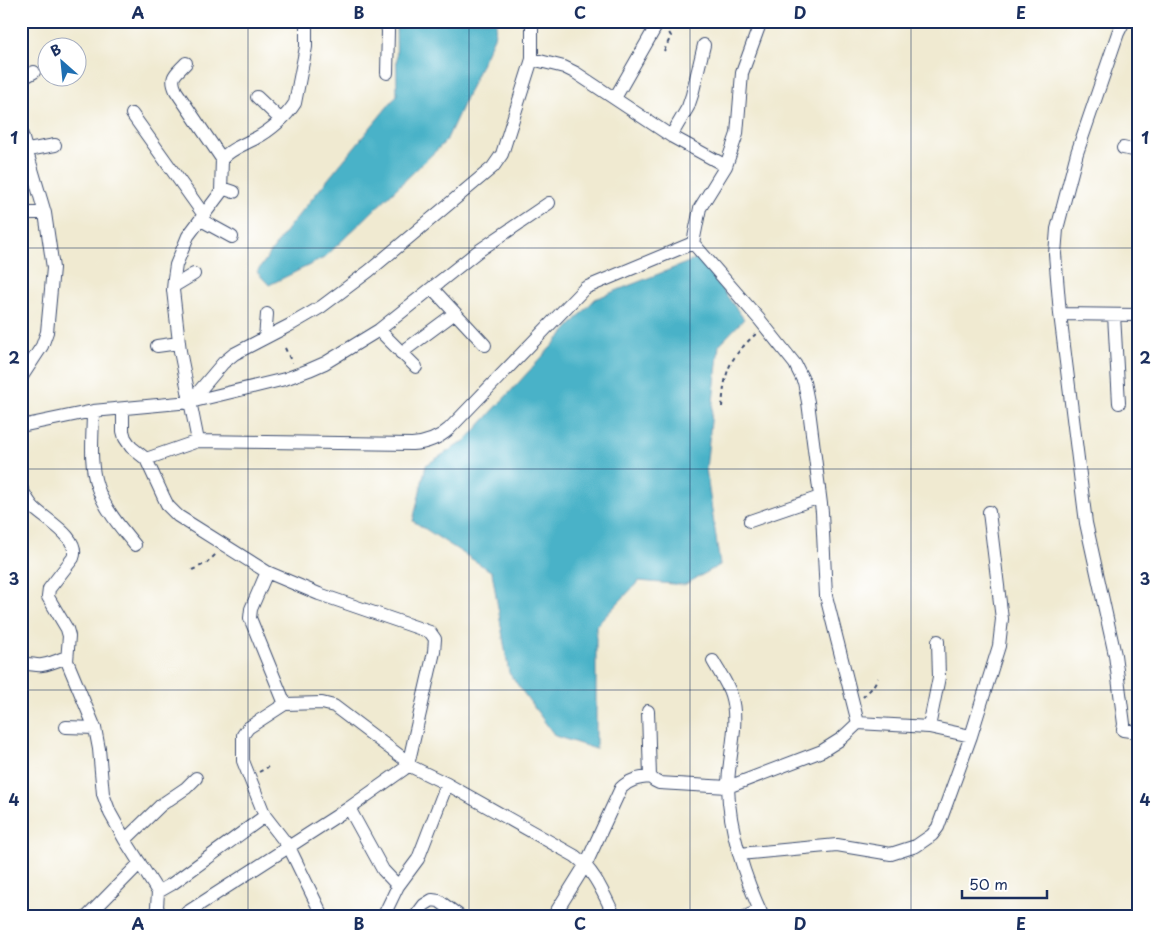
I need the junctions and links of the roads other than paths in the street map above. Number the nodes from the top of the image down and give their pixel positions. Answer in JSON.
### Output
{"nodes":[{"id":1,"x":306,"y":21,"type":"edge"},
{"id":2,"x":386,"y":21,"type":"edge"},
{"id":3,"x":532,"y":21,"type":"edge"},
{"id":4,"x":761,"y":21,"type":"edge"},
{"id":5,"x":1124,"y":21,"type":"edge"},
{"id":6,"x":658,"y":22,"type":"edge"},
{"id":7,"x":704,"y":45,"type":"dead end"},
{"id":8,"x":532,"y":59,"type":"junction"},
{"id":9,"x":186,"y":63,"type":"dead end"},
{"id":10,"x":34,"y":72,"type":"dead end"},
{"id":11,"x":387,"y":73,"type":"dead end"},
{"id":12,"x":21,"y":79,"type":"edge"},
{"id":13,"x":258,"y":97,"type":"dead end"},
{"id":14,"x":615,"y":98,"type":"junction"},
{"id":15,"x":132,"y":114,"type":"dead end"},
{"id":16,"x":280,"y":119,"type":"junction"},
{"id":17,"x":21,"y":132,"type":"edge"},
{"id":18,"x":670,"y":136,"type":"junction"},
{"id":19,"x":55,"y":145,"type":"dead end"},
{"id":20,"x":1123,"y":148,"type":"dead end"},
{"id":21,"x":28,"y":150,"type":"junction"},
{"id":22,"x":1138,"y":151,"type":"edge"},
{"id":23,"x":222,"y":159,"type":"junction"},
{"id":24,"x":726,"y":166,"type":"junction"},
{"id":25,"x":549,"y":203,"type":"dead end"},
{"id":26,"x":21,"y":212,"type":"edge"},
{"id":27,"x":45,"y":213,"type":"junction"},
{"id":28,"x":202,"y":217,"type":"junction"},
{"id":29,"x":232,"y":237,"type":"dead end"},
{"id":30,"x":692,"y":243,"type":"junction"},
{"id":31,"x":194,"y":274,"type":"dead end"},
{"id":32,"x":174,"y":286,"type":"junction"},
{"id":33,"x":432,"y":288,"type":"junction"},
{"id":34,"x":455,"y":313,"type":"junction"},
{"id":35,"x":267,"y":314,"type":"dead end"},
{"id":36,"x":1060,"y":314,"type":"junction"},
{"id":37,"x":1114,"y":315,"type":"junction"},
{"id":38,"x":1138,"y":315,"type":"edge"},
{"id":39,"x":379,"y":330,"type":"junction"},
{"id":40,"x":265,"y":338,"type":"junction"},
{"id":41,"x":179,"y":343,"type":"junction"},
{"id":42,"x":158,"y":346,"type":"dead end"},
{"id":43,"x":485,"y":346,"type":"dead end"},
{"id":44,"x":401,"y":353,"type":"junction"},
{"id":45,"x":416,"y":367,"type":"dead end"},
{"id":46,"x":21,"y":378,"type":"edge"},
{"id":47,"x":190,"y":402,"type":"junction"},
{"id":48,"x":1120,"y":403,"type":"dead end"},
{"id":49,"x":123,"y":409,"type":"junction"},
{"id":50,"x":93,"y":411,"type":"junction"},
{"id":51,"x":21,"y":426,"type":"edge"},
{"id":52,"x":198,"y":441,"type":"junction"},
{"id":53,"x":146,"y":459,"type":"junction"},
{"id":54,"x":21,"y":488,"type":"edge"},
{"id":55,"x":820,"y":497,"type":"junction"},
{"id":56,"x":989,"y":512,"type":"dead end"},
{"id":57,"x":750,"y":521,"type":"dead end"},
{"id":58,"x":135,"y":545,"type":"dead end"},
{"id":59,"x":268,"y":572,"type":"junction"},
{"id":60,"x":938,"y":642,"type":"dead end"},
{"id":61,"x":66,"y":657,"type":"junction"},
{"id":62,"x":713,"y":661,"type":"dead end"},
{"id":63,"x":21,"y":666,"type":"edge"},
{"id":64,"x":284,"y":704,"type":"junction"},
{"id":65,"x":648,"y":712,"type":"dead end"},
{"id":66,"x":858,"y":723,"type":"junction"},
{"id":67,"x":66,"y":727,"type":"dead end"},
{"id":68,"x":929,"y":727,"type":"junction"},
{"id":69,"x":95,"y":728,"type":"junction"},
{"id":70,"x":1138,"y":732,"type":"edge"},
{"id":71,"x":970,"y":736,"type":"junction"},
{"id":72,"x":408,"y":764,"type":"junction"},
{"id":73,"x":650,"y":777,"type":"junction"},
{"id":74,"x":196,"y":778,"type":"dead end"},
{"id":75,"x":447,"y":784,"type":"junction"},
{"id":76,"x":728,"y":786,"type":"junction"},
{"id":77,"x":349,"y":808,"type":"junction"},
{"id":78,"x":265,"y":816,"type":"junction"},
{"id":79,"x":124,"y":840,"type":"junction"},
{"id":80,"x":289,"y":847,"type":"junction"},
{"id":81,"x":739,"y":854,"type":"junction"},
{"id":82,"x":140,"y":863,"type":"junction"},
{"id":83,"x":586,"y":864,"type":"junction"},
{"id":84,"x":398,"y":886,"type":"junction"},
{"id":85,"x":158,"y":892,"type":"junction"},
{"id":86,"x":761,"y":913,"type":"edge"},
{"id":87,"x":87,"y":917,"type":"edge"},
{"id":88,"x":161,"y":917,"type":"edge"},
{"id":89,"x":180,"y":917,"type":"edge"},
{"id":90,"x":323,"y":917,"type":"edge"},
{"id":91,"x":383,"y":917,"type":"edge"},
{"id":92,"x":414,"y":917,"type":"edge"},
{"id":93,"x":461,"y":917,"type":"edge"},
{"id":94,"x":553,"y":917,"type":"edge"},
{"id":95,"x":615,"y":917,"type":"edge"},
{"id":96,"x":745,"y":917,"type":"edge"}],
"edges":[{"from":1,"to":16,"type":"street"},
{"from":2,"to":11,"type":"street"},
{"from":3,"to":8,"type":"street"},
{"from":4,"to":24,"type":"street"},
{"from":5,"to":36,"type":"street"},
{"from":6,"to":14,"type":"street"},
{"from":7,"to":18,"type":"street"},
{"from":8,"to":14,"type":"street"},
{"from":8,"to":40,"type":"street"},
{"from":9,"to":23,"type":"street"},
{"from":10,"to":12,"type":"street"},
{"from":13,"to":16,"type":"street"},
{"from":14,"to":18,"type":"street"},
{"from":15,"to":28,"type":"street"},
{"from":16,"to":23,"type":"street"},
{"from":17,"to":21,"type":"street"},
{"from":18,"to":24,"type":"street"},
{"from":19,"to":21,"type":"street"},
{"from":20,"to":22,"type":"street"},
{"from":21,"to":27,"type":"street"},
{"from":23,"to":28,"type":"street"},
{"from":24,"to":30,"type":"street"},
{"from":25,"to":33,"type":"street"},
{"from":26,"to":27,"type":"street"},
{"from":27,"to":46,"type":"street"},
{"from":28,"to":29,"type":"street"},
{"from":28,"to":32,"type":"street"},
{"from":30,"to":52,"type":"street"},
{"from":30,"to":55,"type":"street"},
{"from":31,"to":32,"type":"street"},
{"from":32,"to":41,"type":"street"},
{"from":33,"to":34,"type":"street"},
{"from":33,"to":39,"type":"street"},
{"from":34,"to":43,"type":"street"},
{"from":34,"to":44,"type":"street"},
{"from":35,"to":40,"type":"street"},
{"from":36,"to":37,"type":"street"},
{"from":36,"to":70,"type":"street"},
{"from":37,"to":38,"type":"street"},
{"from":37,"to":48,"type":"street"},
{"from":39,"to":44,"type":"street"},
{"from":39,"to":47,"type":"street"},
{"from":40,"to":47,"type":"street"},
{"from":41,"to":42,"type":"street"},
{"from":41,"to":47,"type":"street"},
{"from":44,"to":45,"type":"street"},
{"from":47,"to":49,"type":"street"},
{"from":47,"to":52,"type":"street"},
{"from":49,"to":50,"type":"street"},
{"from":49,"to":53,"type":"street"},
{"from":50,"to":51,"type":"street"},
{"from":50,"to":58,"type":"street"},
{"from":52,"to":53,"type":"street"},
{"from":53,"to":59,"type":"street"},
{"from":54,"to":61,"type":"street"},
{"from":55,"to":57,"type":"street"},
{"from":55,"to":66,"type":"street"},
{"from":56,"to":71,"type":"street"},
{"from":59,"to":64,"type":"street"},
{"from":59,"to":72,"type":"street"},
{"from":60,"to":68,"type":"street"},
{"from":61,"to":63,"type":"street"},
{"from":61,"to":69,"type":"street"},
{"from":62,"to":76,"type":"street"},
{"from":64,"to":72,"type":"street"},
{"from":64,"to":78,"type":"street"},
{"from":65,"to":73,"type":"street"},
{"from":66,"to":68,"type":"street"},
{"from":66,"to":76,"type":"street"},
{"from":67,"to":69,"type":"street"},
{"from":68,"to":71,"type":"street"},
{"from":69,"to":79,"type":"street"},
{"from":71,"to":81,"type":"street"},
{"from":72,"to":75,"type":"street"},
{"from":72,"to":77,"type":"street"},
{"from":73,"to":76,"type":"street"},
{"from":73,"to":83,"type":"street"},
{"from":74,"to":79,"type":"street"},
{"from":75,"to":83,"type":"street"},
{"from":75,"to":84,"type":"street"},
{"from":76,"to":81,"type":"street"},
{"from":77,"to":80,"type":"street"},
{"from":77,"to":84,"type":"street"},
{"from":78,"to":80,"type":"street"},
{"from":78,"to":85,"type":"street"},
{"from":79,"to":82,"type":"street"},
{"from":80,"to":89,"type":"street"},
{"from":80,"to":90,"type":"street"},
{"from":81,"to":86,"type":"street"},
{"from":82,"to":85,"type":"street"},
{"from":82,"to":87,"type":"street"},
{"from":83,"to":94,"type":"street"},
{"from":83,"to":95,"type":"street"},
{"from":84,"to":91,"type":"street"},
{"from":85,"to":88,"type":"street"},
{"from":86,"to":96,"type":"street"},
{"from":92,"to":93,"type":"street"}]}
